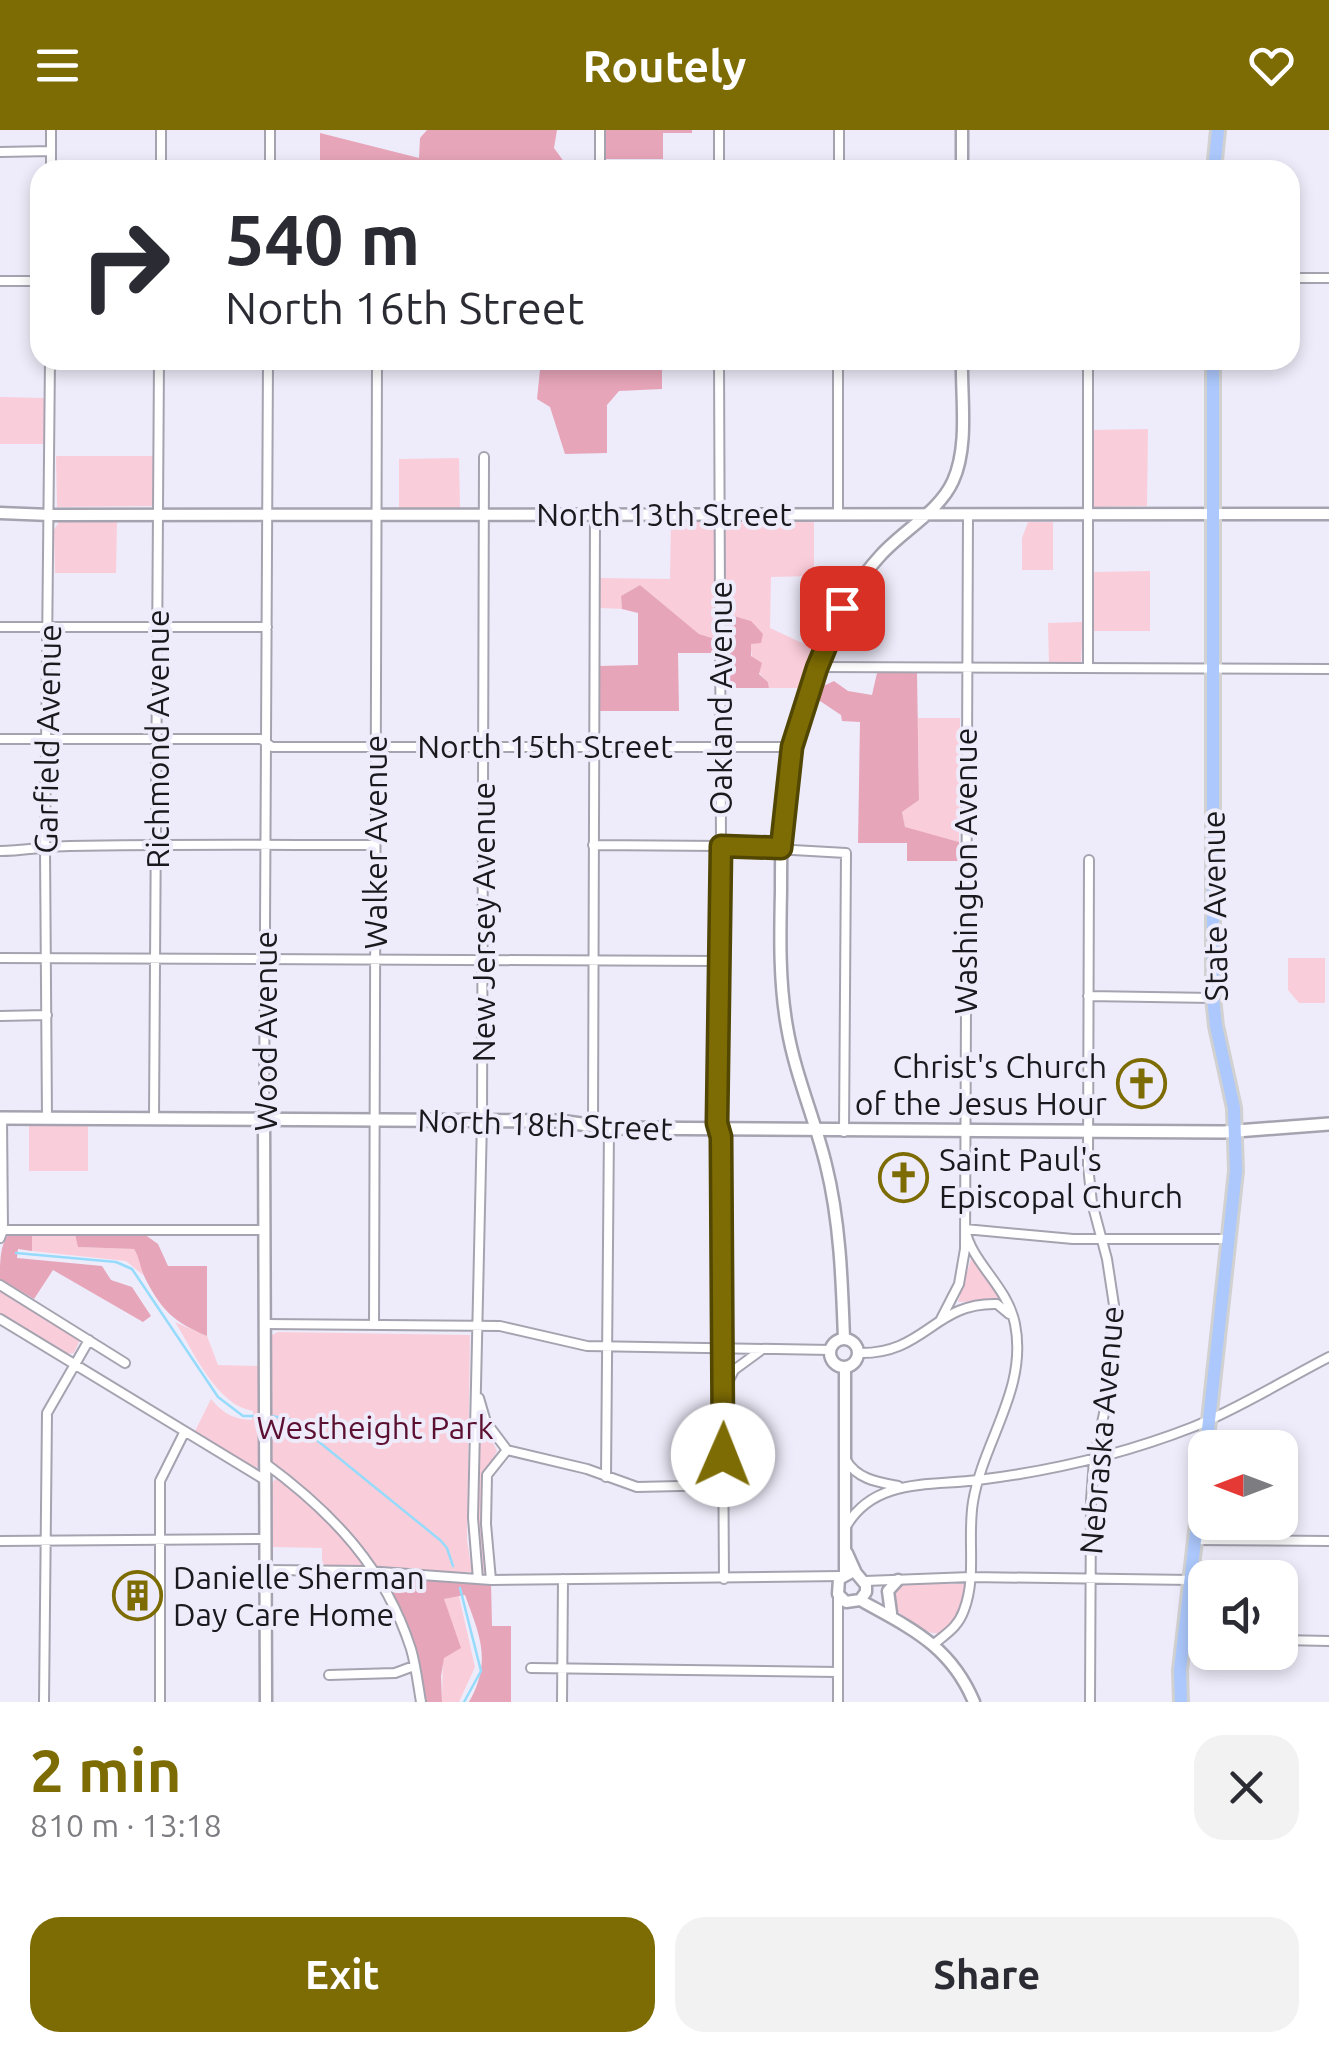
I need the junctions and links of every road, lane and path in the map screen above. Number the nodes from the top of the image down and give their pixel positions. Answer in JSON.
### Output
{"nodes":[{"id":1,"x":51,"y":130,"type":"edge"},
{"id":2,"x":161,"y":130,"type":"edge"},
{"id":3,"x":270,"y":130,"type":"edge"},
{"id":4,"x":600,"y":130,"type":"edge"},
{"id":5,"x":720,"y":130,"type":"edge"},
{"id":6,"x":839,"y":130,"type":"edge"},
{"id":7,"x":962,"y":130,"type":"edge"},
{"id":8,"x":1210,"y":130,"type":"edge"},
{"id":9,"x":1218,"y":130,"type":"edge"},
{"id":10,"x":51,"y":151,"type":"junction"},
{"id":11,"x":0,"y":152,"type":"edge"},
{"id":12,"x":51,"y":160,"type":"edge"},
{"id":13,"x":161,"y":160,"type":"edge"},
{"id":14,"x":270,"y":160,"type":"edge"},
{"id":15,"x":600,"y":160,"type":"edge"},
{"id":16,"x":719,"y":160,"type":"edge"},
{"id":17,"x":839,"y":160,"type":"edge"},
{"id":18,"x":962,"y":160,"type":"edge"},
{"id":19,"x":1212,"y":160,"type":"edge"},
{"id":20,"x":1214,"y":160,"type":"edge"},
{"id":21,"x":1300,"y":278,"type":"edge"},
{"id":22,"x":1329,"y":278,"type":"edge"},
{"id":23,"x":0,"y":280,"type":"edge"},
{"id":24,"x":30,"y":280,"type":"edge"},
{"id":25,"x":50,"y":370,"type":"edge"},
{"id":26,"x":160,"y":370,"type":"edge"},
{"id":27,"x":268,"y":370,"type":"edge"},
{"id":28,"x":377,"y":370,"type":"edge"},
{"id":29,"x":719,"y":370,"type":"edge"},
{"id":30,"x":838,"y":370,"type":"edge"},
{"id":31,"x":962,"y":370,"type":"edge"},
{"id":32,"x":1088,"y":370,"type":"edge"},
{"id":33,"x":1214,"y":370,"type":"edge"},
{"id":34,"x":484,"y":457,"type":"dead end"},
{"id":35,"x":953,"y":483,"type":"junction"},
{"id":36,"x":0,"y":512,"type":"edge"},
{"id":37,"x":838,"y":512,"type":"junction"},
{"id":38,"x":880,"y":512,"type":"junction"},
{"id":39,"x":929,"y":512,"type":"junction"},
{"id":40,"x":968,"y":512,"type":"junction"},
{"id":41,"x":1087,"y":512,"type":"junction"},
{"id":42,"x":268,"y":514,"type":"junction"},
{"id":43,"x":377,"y":514,"type":"junction"},
{"id":44,"x":1212,"y":514,"type":"junction"},
{"id":45,"x":1329,"y":514,"type":"edge"},
{"id":46,"x":50,"y":515,"type":"junction"},
{"id":47,"x":159,"y":515,"type":"junction"},
{"id":48,"x":485,"y":515,"type":"junction"},
{"id":49,"x":595,"y":515,"type":"junction"},
{"id":50,"x":719,"y":515,"type":"junction"},
{"id":51,"x":892,"y":542,"type":"junction"},
{"id":52,"x":158,"y":626,"type":"junction"},
{"id":53,"x":0,"y":627,"type":"edge"},
{"id":54,"x":267,"y":627,"type":"junction"},
{"id":55,"x":49,"y":628,"type":"junction"},
{"id":56,"x":967,"y":667,"type":"junction"},
{"id":57,"x":1088,"y":667,"type":"junction"},
{"id":58,"x":817,"y":668,"type":"junction"},
{"id":59,"x":1329,"y":668,"type":"edge"},
{"id":60,"x":1212,"y":669,"type":"junction"},
{"id":61,"x":0,"y":739,"type":"edge"},
{"id":62,"x":48,"y":739,"type":"junction"},
{"id":63,"x":158,"y":739,"type":"junction"},
{"id":64,"x":265,"y":742,"type":"junction"},
{"id":65,"x":376,"y":746,"type":"junction"},
{"id":66,"x":484,"y":746,"type":"junction"},
{"id":67,"x":720,"y":746,"type":"junction"},
{"id":68,"x":593,"y":747,"type":"junction"},
{"id":69,"x":792,"y":747,"type":"junction"},
{"id":70,"x":157,"y":844,"type":"junction"},
{"id":71,"x":266,"y":845,"type":"junction"},
{"id":72,"x":593,"y":845,"type":"junction"},
{"id":73,"x":374,"y":846,"type":"junction"},
{"id":74,"x":721,"y":846,"type":"junction"},
{"id":75,"x":781,"y":848,"type":"junction"},
{"id":76,"x":45,"y":849,"type":"junction"},
{"id":77,"x":0,"y":850,"type":"edge"},
{"id":78,"x":1089,"y":860,"type":"dead end"},
{"id":79,"x":156,"y":957,"type":"junction"},
{"id":80,"x":0,"y":958,"type":"edge"},
{"id":81,"x":47,"y":958,"type":"junction"},
{"id":82,"x":265,"y":959,"type":"junction"},
{"id":83,"x":374,"y":960,"type":"junction"},
{"id":84,"x":484,"y":960,"type":"junction"},
{"id":85,"x":592,"y":960,"type":"junction"},
{"id":86,"x":718,"y":961,"type":"junction"},
{"id":87,"x":1088,"y":996,"type":"junction"},
{"id":88,"x":1213,"y":998,"type":"junction"},
{"id":89,"x":46,"y":1015,"type":"junction"},
{"id":90,"x":0,"y":1016,"type":"edge"},
{"id":91,"x":154,"y":1117,"type":"junction"},
{"id":92,"x":1,"y":1118,"type":"edge"},
{"id":93,"x":47,"y":1118,"type":"junction"},
{"id":94,"x":264,"y":1118,"type":"junction"},
{"id":95,"x":374,"y":1119,"type":"junction"},
{"id":96,"x":482,"y":1120,"type":"junction"},
{"id":97,"x":593,"y":1124,"type":"junction"},
{"id":98,"x":1329,"y":1124,"type":"edge"},
{"id":99,"x":609,"y":1128,"type":"junction"},
{"id":100,"x":719,"y":1130,"type":"junction"},
{"id":101,"x":816,"y":1132,"type":"junction"},
{"id":102,"x":844,"y":1132,"type":"junction"},
{"id":103,"x":963,"y":1132,"type":"junction"},
{"id":104,"x":1088,"y":1132,"type":"junction"},
{"id":105,"x":1236,"y":1132,"type":"junction"},
{"id":106,"x":265,"y":1230,"type":"junction"},
{"id":107,"x":965,"y":1230,"type":"junction"},
{"id":108,"x":1,"y":1234,"type":"edge"},
{"id":109,"x":1102,"y":1238,"type":"junction"},
{"id":110,"x":1229,"y":1240,"type":"junction"},
{"id":111,"x":0,"y":1284,"type":"edge"},
{"id":112,"x":942,"y":1319,"type":"junction"},
{"id":113,"x":0,"y":1320,"type":"edge"},
{"id":114,"x":265,"y":1324,"type":"junction"},
{"id":115,"x":374,"y":1325,"type":"junction"},
{"id":116,"x":479,"y":1326,"type":"junction"},
{"id":117,"x":1016,"y":1327,"type":"junction"},
{"id":118,"x":844,"y":1339,"type":"junction"},
{"id":119,"x":89,"y":1340,"type":"junction"},
{"id":120,"x":722,"y":1347,"type":"junction"},
{"id":121,"x":784,"y":1347,"type":"junction"},
{"id":122,"x":608,"y":1348,"type":"junction"},
{"id":123,"x":831,"y":1350,"type":"junction"},
{"id":124,"x":858,"y":1353,"type":"junction"},
{"id":125,"x":1329,"y":1357,"type":"edge"},
{"id":126,"x":125,"y":1363,"type":"dead end"},
{"id":127,"x":74,"y":1364,"type":"junction"},
{"id":128,"x":846,"y":1367,"type":"junction"},
{"id":129,"x":476,"y":1388,"type":"junction"},
{"id":130,"x":724,"y":1395,"type":"junction"},
{"id":131,"x":1209,"y":1420,"type":"junction"},
{"id":132,"x":1208,"y":1430,"type":"edge"},
{"id":133,"x":184,"y":1432,"type":"junction"},
{"id":134,"x":844,"y":1448,"type":"junction"},
{"id":135,"x":506,"y":1450,"type":"junction"},
{"id":136,"x":1094,"y":1460,"type":"junction"},
{"id":137,"x":266,"y":1463,"type":"junction"},
{"id":138,"x":606,"y":1478,"type":"junction"},
{"id":139,"x":266,"y":1480,"type":"junction"},
{"id":140,"x":978,"y":1480,"type":"junction"},
{"id":141,"x":722,"y":1485,"type":"junction"},
{"id":142,"x":902,"y":1487,"type":"junction"},
{"id":143,"x":844,"y":1536,"type":"junction"},
{"id":144,"x":159,"y":1538,"type":"junction"},
{"id":145,"x":266,"y":1539,"type":"junction"},
{"id":146,"x":1196,"y":1540,"type":"joint"},
{"id":147,"x":0,"y":1541,"type":"edge"},
{"id":148,"x":46,"y":1542,"type":"junction"},
{"id":149,"x":1329,"y":1542,"type":"edge"},
{"id":150,"x":1194,"y":1560,"type":"edge"},
{"id":151,"x":266,"y":1570,"type":"junction"},
{"id":152,"x":378,"y":1574,"type":"junction"},
{"id":153,"x":724,"y":1578,"type":"junction"},
{"id":154,"x":971,"y":1578,"type":"junction"},
{"id":155,"x":478,"y":1579,"type":"junction"},
{"id":156,"x":562,"y":1579,"type":"junction"},
{"id":157,"x":492,"y":1580,"type":"junction"},
{"id":158,"x":898,"y":1580,"type":"junction"},
{"id":159,"x":1090,"y":1580,"type":"junction"},
{"id":160,"x":1188,"y":1580,"type":"edge"},
{"id":161,"x":852,"y":1587,"type":"junction"},
{"id":162,"x":1188,"y":1605,"type":"edge"},
{"id":163,"x":894,"y":1616,"type":"junction"},
{"id":164,"x":839,"y":1617,"type":"junction"},
{"id":165,"x":1184,"y":1639,"type":"junction"},
{"id":166,"x":1188,"y":1639,"type":"edge"},
{"id":167,"x":1298,"y":1640,"type":"edge"},
{"id":168,"x":1329,"y":1641,"type":"edge"},
{"id":169,"x":934,"y":1644,"type":"junction"},
{"id":170,"x":414,"y":1666,"type":"junction"},
{"id":171,"x":531,"y":1668,"type":"dead end"},
{"id":172,"x":562,"y":1669,"type":"junction"},
{"id":173,"x":838,"y":1672,"type":"junction"},
{"id":174,"x":329,"y":1675,"type":"dead end"},
{"id":175,"x":44,"y":1702,"type":"edge"},
{"id":176,"x":160,"y":1702,"type":"edge"},
{"id":177,"x":266,"y":1702,"type":"edge"},
{"id":178,"x":421,"y":1702,"type":"edge"},
{"id":179,"x":562,"y":1702,"type":"edge"},
{"id":180,"x":838,"y":1702,"type":"edge"},
{"id":181,"x":974,"y":1702,"type":"edge"},
{"id":182,"x":1090,"y":1702,"type":"edge"},
{"id":183,"x":1180,"y":1702,"type":"edge"}],
"edges":[{"from":1,"to":10,"type":"street"},
{"from":2,"to":13,"type":"street"},
{"from":3,"to":14,"type":"street"},
{"from":4,"to":15,"type":"street"},
{"from":5,"to":16,"type":"street"},
{"from":6,"to":17,"type":"street"},
{"from":7,"to":18,"type":"street"},
{"from":8,"to":19,"type":"main road"},
{"from":9,"to":20,"type":"main road"},
{"from":10,"to":11,"type":"street"},
{"from":10,"to":12,"type":"street"},
{"from":21,"to":22,"type":"street"},
{"from":23,"to":24,"type":"street"},
{"from":25,"to":46,"type":"street","name":"Garfield Avenue"},
{"from":26,"to":47,"type":"street","name":"Richmond Avenue"},
{"from":27,"to":42,"type":"street","name":"Wood Avenue"},
{"from":28,"to":43,"type":"street","name":"Walker Avenue"},
{"from":29,"to":50,"type":"street","name":"Oakland Avenue"},
{"from":30,"to":37,"type":"street"},
{"from":31,"to":35,"type":"street"},
{"from":32,"to":41,"type":"street"},
{"from":33,"to":44,"type":"main road","name":"State Avenue"},
{"from":34,"to":48,"type":"street","name":"New Jersey Avenue"},
{"from":35,"to":39,"type":"street"},
{"from":35,"to":40,"type":"street"},
{"from":36,"to":46,"type":"street","name":"North 13th Street"},
{"from":37,"to":38,"type":"street","name":"North 13th Street"},
{"from":37,"to":50,"type":"street","name":"North 13th Street"},
{"from":38,"to":39,"type":"street","name":"North 13th Street"},
{"from":38,"to":51,"type":"street"},
{"from":39,"to":40,"type":"street","name":"North 13th Street"},
{"from":39,"to":51,"type":"street"},
{"from":40,"to":41,"type":"street","name":"North 13th Street"},
{"from":40,"to":56,"type":"street","name":"Washington Avenue"},
{"from":41,"to":44,"type":"street","name":"North 13th Street"},
{"from":41,"to":57,"type":"street"},
{"from":42,"to":43,"type":"street","name":"North 13th Street"},
{"from":42,"to":47,"type":"street","name":"North 13th Street"},
{"from":42,"to":54,"type":"street","name":"Wood Avenue"},
{"from":43,"to":48,"type":"street","name":"North 13th Street"},
{"from":43,"to":65,"type":"street","name":"Walker Avenue"},
{"from":44,"to":45,"type":"street","name":"North 13th Street"},
{"from":44,"to":60,"type":"main road","name":"State Avenue"},
{"from":46,"to":47,"type":"street","name":"North 13th Street"},
{"from":46,"to":55,"type":"street","name":"Garfield Avenue"},
{"from":47,"to":52,"type":"street","name":"Richmond Avenue"},
{"from":48,"to":49,"type":"street","name":"North 13th Street"},
{"from":48,"to":66,"type":"street","name":"New Jersey Avenue"},
{"from":49,"to":50,"type":"street","name":"North 13th Street"},
{"from":49,"to":68,"type":"street"},
{"from":50,"to":67,"type":"street","name":"Oakland Avenue"},
{"from":51,"to":58,"type":"street"},
{"from":52,"to":54,"type":"street"},
{"from":52,"to":55,"type":"street"},
{"from":52,"to":63,"type":"street","name":"Richmond Avenue"},
{"from":53,"to":55,"type":"street"},
{"from":54,"to":64,"type":"street","name":"Wood Avenue"},
{"from":55,"to":62,"type":"street","name":"Garfield Avenue"},
{"from":56,"to":57,"type":"street"},
{"from":56,"to":58,"type":"street"},
{"from":56,"to":103,"type":"street","name":"Washington Avenue"},
{"from":57,"to":60,"type":"street"},
{"from":58,"to":69,"type":"street"},
{"from":59,"to":60,"type":"street"},
{"from":60,"to":88,"type":"main road","name":"State Avenue"},
{"from":61,"to":62,"type":"street","name":"North 15th Street"},
{"from":62,"to":63,"type":"street","name":"North 15th Street"},
{"from":62,"to":76,"type":"street","name":"Garfield Avenue"},
{"from":63,"to":64,"type":"street","name":"North 15th Street"},
{"from":63,"to":70,"type":"street","name":"Richmond Avenue"},
{"from":64,"to":65,"type":"street","name":"North 15th Street"},
{"from":64,"to":71,"type":"street","name":"Wood Avenue"},
{"from":65,"to":66,"type":"street","name":"North 15th Street"},
{"from":65,"to":73,"type":"street","name":"Walker Avenue"},
{"from":66,"to":68,"type":"street","name":"North 15th Street"},
{"from":66,"to":84,"type":"street","name":"New Jersey Avenue"},
{"from":67,"to":68,"type":"street","name":"North 15th Street"},
{"from":67,"to":69,"type":"street","name":"North 15th Street"},
{"from":67,"to":74,"type":"street","name":"Oakland Avenue"},
{"from":68,"to":72,"type":"street"},
{"from":69,"to":75,"type":"street"},
{"from":70,"to":71,"type":"street"},
{"from":70,"to":76,"type":"street"},
{"from":70,"to":79,"type":"street","name":"Richmond Avenue"},
{"from":71,"to":73,"type":"street"},
{"from":71,"to":82,"type":"street","name":"Wood Avenue"},
{"from":72,"to":74,"type":"street"},
{"from":72,"to":85,"type":"street"},
{"from":73,"to":83,"type":"street","name":"Walker Avenue"},
{"from":74,"to":75,"type":"street"},
{"from":74,"to":86,"type":"street","name":"Oakland Avenue"},
{"from":75,"to":101,"type":"street"},
{"from":75,"to":102,"type":"street"},
{"from":76,"to":77,"type":"street"},
{"from":76,"to":81,"type":"street","name":"Garfield Avenue"},
{"from":78,"to":87,"type":"street","name":"Nebraska Avenue"},
{"from":79,"to":81,"type":"street"},
{"from":79,"to":82,"type":"street"},
{"from":79,"to":91,"type":"street","name":"Richmond Avenue"},
{"from":80,"to":81,"type":"street"},
{"from":81,"to":89,"type":"street","name":"Garfield Avenue"},
{"from":82,"to":83,"type":"street"},
{"from":82,"to":94,"type":"street","name":"Wood Avenue"},
{"from":83,"to":84,"type":"street"},
{"from":83,"to":95,"type":"street","name":"Walker Avenue"},
{"from":84,"to":85,"type":"street"},
{"from":84,"to":96,"type":"street","name":"New Jersey Avenue"},
{"from":85,"to":86,"type":"street"},
{"from":85,"to":97,"type":"street"},
{"from":86,"to":100,"type":"street","name":"Oakland Avenue"},
{"from":87,"to":88,"type":"street"},
{"from":87,"to":104,"type":"street","name":"Nebraska Avenue"},
{"from":88,"to":105,"type":"main road","name":"State Avenue"},
{"from":89,"to":90,"type":"street"},
{"from":89,"to":93,"type":"street","name":"Garfield Avenue"},
{"from":91,"to":93,"type":"main road","name":"North 18th Street"},
{"from":91,"to":94,"type":"main road","name":"North 18th Street"},
{"from":92,"to":93,"type":"main road","name":"North 18th Street"},
{"from":92,"to":108,"type":"street"},
{"from":94,"to":95,"type":"main road","name":"North 18th Street"},
{"from":94,"to":106,"type":"street","name":"Wood Avenue"},
{"from":95,"to":96,"type":"main road","name":"North 18th Street"},
{"from":95,"to":115,"type":"street","name":"Walker Avenue"},
{"from":96,"to":97,"type":"main road","name":"North 18th Street"},
{"from":96,"to":116,"type":"street","name":"New Jersey Avenue"},
{"from":97,"to":99,"type":"main road","name":"North 18th Street"},
{"from":98,"to":105,"type":"main road","name":"North 18th Street"},
{"from":99,"to":100,"type":"main road","name":"North 18th Street"},
{"from":99,"to":122,"type":"street"},
{"from":100,"to":101,"type":"main road","name":"North 18th Street"},
{"from":100,"to":120,"type":"street","name":"Oakland Avenue"},
{"from":101,"to":102,"type":"main road","name":"North 18th Street"},
{"from":101,"to":118,"type":"street"},
{"from":102,"to":103,"type":"main road","name":"North 18th Street"},
{"from":103,"to":104,"type":"main road","name":"North 18th Street"},
{"from":103,"to":107,"type":"street","name":"Washington Avenue"},
{"from":104,"to":105,"type":"main road","name":"North 18th Street"},
{"from":104,"to":109,"type":"street","name":"Nebraska Avenue"},
{"from":105,"to":110,"type":"main road","name":"State Avenue"},
{"from":106,"to":108,"type":"street"},
{"from":106,"to":114,"type":"street","name":"Wood Avenue"},
{"from":107,"to":109,"type":"street"},
{"from":107,"to":112,"type":"street","name":"Washington Avenue"},
{"from":107,"to":117,"type":"street","name":"Washington Avenue"},
{"from":109,"to":110,"type":"street"},
{"from":109,"to":136,"type":"street","name":"Nebraska Avenue"},
{"from":110,"to":131,"type":"main road","name":"State Avenue"},
{"from":111,"to":119,"type":"street"},
{"from":112,"to":117,"type":"street"},
{"from":112,"to":124,"type":"street"},
{"from":113,"to":127,"type":"street"},
{"from":114,"to":115,"type":"street"},
{"from":114,"to":137,"type":"street","name":"Wood Avenue"},
{"from":115,"to":116,"type":"street"},
{"from":116,"to":122,"type":"street"},
{"from":116,"to":129,"type":"street","name":"New Jersey Avenue"},
{"from":117,"to":140,"type":"street","name":"Washington Avenue"},
{"from":118,"to":123,"type":"street"},
{"from":118,"to":124,"type":"street"},
{"from":119,"to":126,"type":"street"},
{"from":119,"to":127,"type":"street"},
{"from":120,"to":121,"type":"street"},
{"from":120,"to":122,"type":"street"},
{"from":120,"to":130,"type":"street","name":"Oakland Avenue"},
{"from":121,"to":123,"type":"street"},
{"from":121,"to":130,"type":"street"},
{"from":122,"to":138,"type":"street"},
{"from":123,"to":128,"type":"street"},
{"from":124,"to":128,"type":"street"},
{"from":125,"to":131,"type":"street"},
{"from":127,"to":133,"type":"street"},
{"from":127,"to":148,"type":"street"},
{"from":128,"to":134,"type":"street"},
{"from":129,"to":135,"type":"street","name":"New Jersey Avenue"},
{"from":129,"to":155,"type":"street","name":"New Jersey Avenue"},
{"from":130,"to":141,"type":"street","name":"Oakland Avenue"},
{"from":131,"to":132,"type":"main road","name":"State Avenue"},
{"from":131,"to":136,"type":"street"},
{"from":133,"to":139,"type":"street"},
{"from":133,"to":144,"type":"street"},
{"from":134,"to":142,"type":"street"},
{"from":134,"to":143,"type":"street"},
{"from":135,"to":138,"type":"street"},
{"from":135,"to":157,"type":"street"},
{"from":136,"to":140,"type":"street"},
{"from":136,"to":159,"type":"street","name":"Nebraska Avenue"},
{"from":137,"to":139,"type":"street","name":"Wood Avenue"},
{"from":137,"to":152,"type":"street"},
{"from":138,"to":141,"type":"street"},
{"from":139,"to":145,"type":"street","name":"Wood Avenue"},
{"from":140,"to":142,"type":"street"},
{"from":140,"to":154,"type":"street","name":"Washington Avenue"},
{"from":141,"to":153,"type":"street","name":"Oakland Avenue"},
{"from":142,"to":143,"type":"street"},
{"from":143,"to":161,"type":"street"},
{"from":144,"to":145,"type":"street"},
{"from":144,"to":148,"type":"street"},
{"from":144,"to":176,"type":"street"},
{"from":145,"to":151,"type":"street","name":"Wood Avenue"},
{"from":146,"to":149,"type":"street"},
{"from":146,"to":150,"type":"main road","name":"State Avenue"},
{"from":147,"to":148,"type":"street"},
{"from":148,"to":175,"type":"street"},
{"from":151,"to":152,"type":"street"},
{"from":151,"to":177,"type":"street","name":"Wood Avenue"},
{"from":152,"to":155,"type":"street"},
{"from":152,"to":170,"type":"street"},
{"from":153,"to":156,"type":"street"},
{"from":153,"to":161,"type":"street"},
{"from":154,"to":158,"type":"street"},
{"from":154,"to":159,"type":"street"},
{"from":154,"to":169,"type":"street","name":"Washington Avenue"},
{"from":155,"to":157,"type":"street"},
{"from":156,"to":157,"type":"street"},
{"from":156,"to":172,"type":"street"},
{"from":158,"to":161,"type":"street"},
{"from":158,"to":163,"type":"street"},
{"from":159,"to":160,"type":"street"},
{"from":159,"to":182,"type":"street","name":"Nebraska Avenue"},
{"from":161,"to":163,"type":"street"},
{"from":161,"to":164,"type":"street"},
{"from":161,"to":164,"type":"street"},
{"from":162,"to":165,"type":"main road","name":"State Avenue"},
{"from":163,"to":169,"type":"street"},
{"from":164,"to":173,"type":"street"},
{"from":165,"to":166,"type":"street"},
{"from":165,"to":183,"type":"main road","name":"State Avenue"},
{"from":167,"to":168,"type":"street"},
{"from":169,"to":181,"type":"street"},
{"from":170,"to":174,"type":"street"},
{"from":170,"to":178,"type":"street"},
{"from":171,"to":172,"type":"street"},
{"from":172,"to":173,"type":"street"},
{"from":172,"to":179,"type":"street"},
{"from":173,"to":180,"type":"street"}]}
